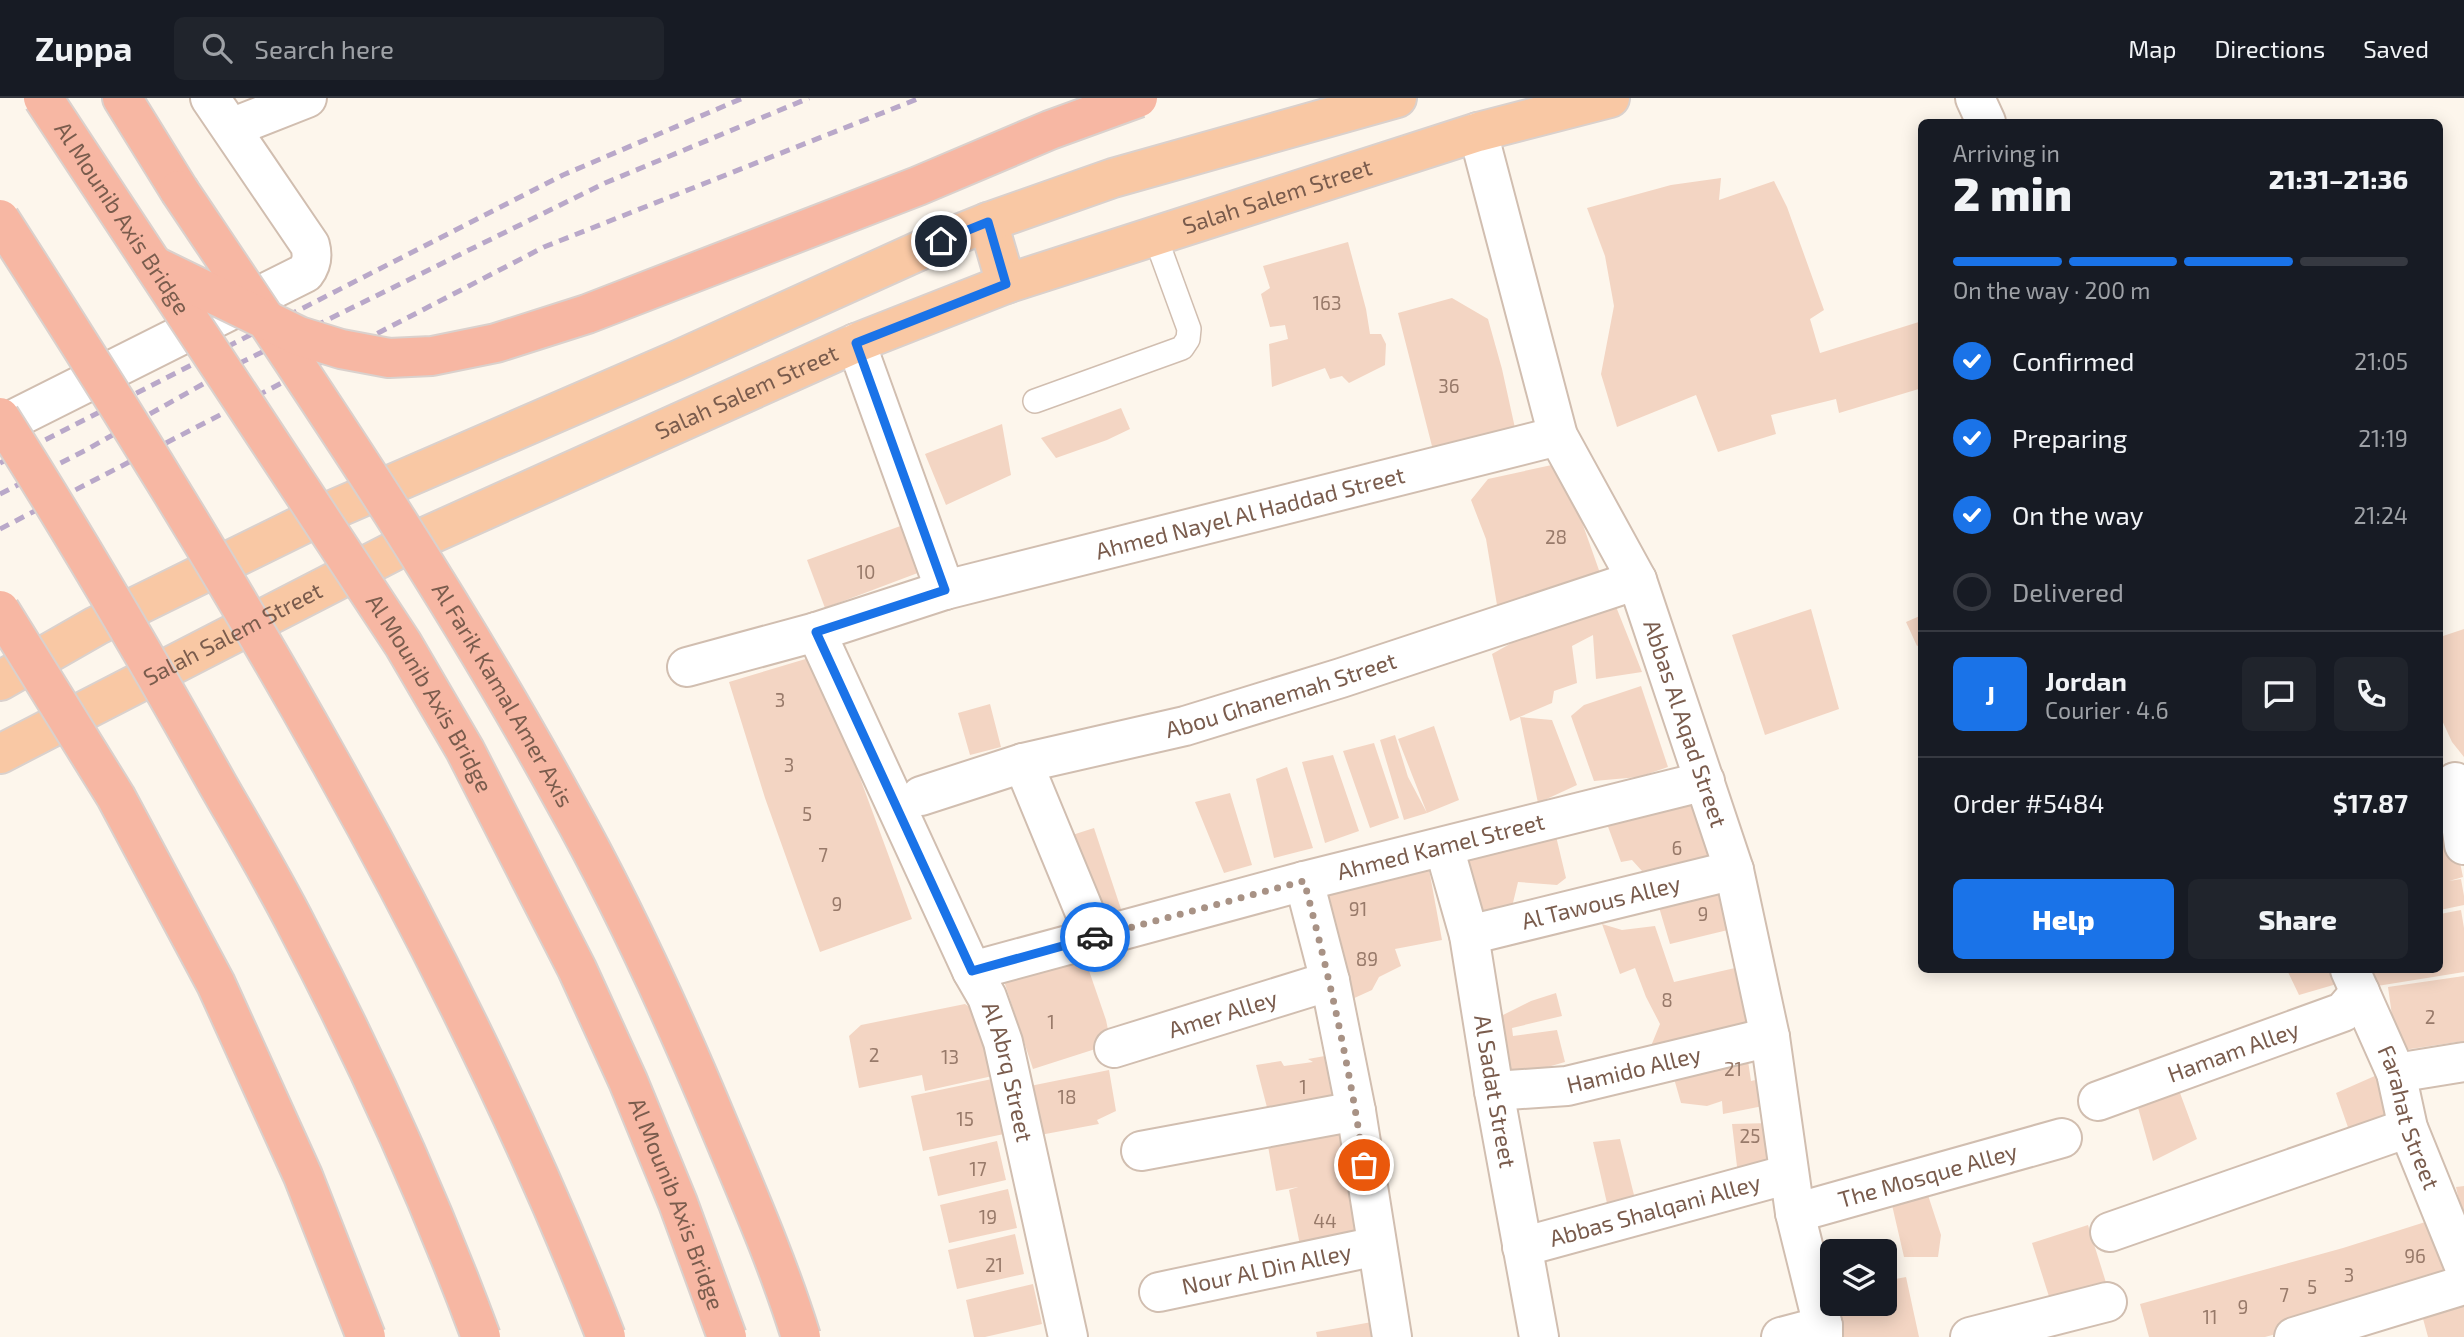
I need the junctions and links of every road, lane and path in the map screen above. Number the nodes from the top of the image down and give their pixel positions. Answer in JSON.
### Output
{"nodes":[{"id":1,"x":43,"y":98,"type":"edge"},
{"id":2,"x":121,"y":98,"type":"edge"},
{"id":3,"x":307,"y":98,"type":"edge"},
{"id":4,"x":1138,"y":98,"type":"edge"},
{"id":5,"x":1397,"y":98,"type":"edge"},
{"id":6,"x":1609,"y":98,"type":"edge"},
{"id":7,"x":1975,"y":98,"type":"edge"},
{"id":8,"x":221,"y":113,"type":"edge"},
{"id":9,"x":1985,"y":119,"type":"edge"},
{"id":10,"x":1478,"y":132,"type":"junction"},
{"id":11,"x":0,"y":219,"type":"edge"},
{"id":12,"x":988,"y":222,"type":"junction"},
{"id":13,"x":1155,"y":236,"type":"junction"},
{"id":14,"x":153,"y":265,"type":"junction"},
{"id":15,"x":1006,"y":284,"type":"junction"},
{"id":16,"x":856,"y":343,"type":"junction"},
{"id":17,"x":1035,"y":401,"type":"dead end"},
{"id":18,"x":0,"y":417,"type":"edge"},
{"id":19,"x":0,"y":426,"type":"edge"},
{"id":20,"x":1558,"y":436,"type":"junction"},
{"id":21,"x":1637,"y":580,"type":"junction"},
{"id":22,"x":945,"y":590,"type":"junction"},
{"id":23,"x":0,"y":610,"type":"edge"},
{"id":24,"x":816,"y":632,"type":"junction"},
{"id":25,"x":687,"y":667,"type":"dead end"},
{"id":26,"x":0,"y":681,"type":"edge"},
{"id":27,"x":0,"y":754,"type":"edge"},
{"id":28,"x":1023,"y":763,"type":"junction"},
{"id":29,"x":1705,"y":781,"type":"junction"},
{"id":30,"x":2453,"y":783,"type":"edge"},
{"id":31,"x":921,"y":796,"type":"dead end"},
{"id":32,"x":2464,"y":845,"type":"edge"},
{"id":33,"x":1444,"y":847,"type":"junction"},
{"id":34,"x":1734,"y":870,"type":"junction"},
{"id":35,"x":1304,"y":881,"type":"junction"},
{"id":36,"x":1469,"y":935,"type":"junction"},
{"id":37,"x":1095,"y":937,"type":"junction"},
{"id":38,"x":972,"y":971,"type":"junction"},
{"id":39,"x":1330,"y":981,"type":"junction"},
{"id":40,"x":2355,"y":981,"type":"edge"},
{"id":41,"x":1770,"y":1037,"type":"junction"},
{"id":42,"x":1114,"y":1048,"type":"dead end"},
{"id":43,"x":2464,"y":1062,"type":"edge"},
{"id":44,"x":2396,"y":1073,"type":"junction"},
{"id":45,"x":1494,"y":1091,"type":"junction"},
{"id":46,"x":2098,"y":1101,"type":"dead end"},
{"id":47,"x":1356,"y":1111,"type":"junction"},
{"id":48,"x":2408,"y":1128,"type":"junction"},
{"id":49,"x":2063,"y":1138,"type":"dead end"},
{"id":50,"x":1141,"y":1151,"type":"dead end"},
{"id":51,"x":1790,"y":1174,"type":"junction"},
{"id":52,"x":2449,"y":1188,"type":"edge"},
{"id":53,"x":1795,"y":1213,"type":"junction"},
{"id":54,"x":2110,"y":1232,"type":"dead end"},
{"id":55,"x":1377,"y":1246,"type":"junction"},
{"id":56,"x":1522,"y":1247,"type":"junction"},
{"id":57,"x":2464,"y":1266,"type":"edge"},
{"id":58,"x":2464,"y":1285,"type":"edge"},
{"id":59,"x":1159,"y":1292,"type":"dead end"},
{"id":60,"x":2107,"y":1302,"type":"dead end"},
{"id":61,"x":1823,"y":1331,"type":"edge"},
{"id":62,"x":366,"y":1337,"type":"edge"},
{"id":63,"x":481,"y":1337,"type":"edge"},
{"id":64,"x":606,"y":1337,"type":"edge"},
{"id":65,"x":727,"y":1337,"type":"edge"},
{"id":66,"x":801,"y":1337,"type":"edge"},
{"id":67,"x":1068,"y":1337,"type":"edge"},
{"id":68,"x":1392,"y":1337,"type":"edge"},
{"id":69,"x":1539,"y":1337,"type":"edge"},
{"id":70,"x":1781,"y":1337,"type":"edge"},
{"id":71,"x":1970,"y":1337,"type":"edge"},
{"id":72,"x":2294,"y":1337,"type":"edge"}],
"edges":[{"from":1,"to":14,"type":"highway","name":"Al Mounib Axis Bridge","bridge":true},
{"from":2,"to":66,"type":"highway","name":"Al Farik Kamal Amer Axis","bridge":true},
{"from":3,"to":8,"type":"street"},
{"from":4,"to":14,"type":"highway","bridge":true},
{"from":5,"to":12,"type":"highway"},
{"from":6,"to":10,"type":"highway","name":"Salah Salem Street"},
{"from":7,"to":9,"type":"street"},
{"from":8,"to":19,"type":"street"},
{"from":10,"to":13,"type":"highway","name":"Salah Salem Street"},
{"from":10,"to":20,"type":"street","name":"Abbas Al Aqad Street"},
{"from":11,"to":64,"type":"highway","bridge":true},
{"from":12,"to":15,"type":"highway"},
{"from":12,"to":26,"type":"highway"},
{"from":13,"to":15,"type":"highway","name":"Salah Salem Street"},
{"from":13,"to":17,"type":"lane"},
{"from":14,"to":65,"type":"highway","name":"Al Mounib Axis Bridge","bridge":true},
{"from":15,"to":16,"type":"highway","name":"Salah Salem Street"},
{"from":16,"to":22,"type":"street"},
{"from":16,"to":27,"type":"highway","name":"Salah Salem Street"},
{"from":18,"to":63,"type":"highway","bridge":true},
{"from":20,"to":21,"type":"street","name":"Abbas Al Aqad Street"},
{"from":20,"to":22,"type":"street","name":"Ahmed Nayel Al Haddad Street"},
{"from":21,"to":28,"type":"street","name":"Abou Ghanemah Street"},
{"from":21,"to":29,"type":"street","name":"Abbas Al Aqad Street"},
{"from":22,"to":24,"type":"street","name":"Ahmed Nayel Al Haddad Street"},
{"from":23,"to":62,"type":"highway","bridge":true},
{"from":24,"to":25,"type":"street","name":"Ahmed Nayel Al Haddad Street"},
{"from":24,"to":38,"type":"street","name":"Al Abrq Street"},
{"from":28,"to":31,"type":"street","name":"Abou Ghanemah Street"},
{"from":28,"to":37,"type":"street"},
{"from":29,"to":33,"type":"street","name":"Ahmed Kamel Street"},
{"from":29,"to":34,"type":"street","name":"Abbas Al Aqad Street"},
{"from":30,"to":32,"type":"street"},
{"from":33,"to":35,"type":"street","name":"Ahmed Kamel Street"},
{"from":33,"to":36,"type":"street","name":"Al Sadat Street"},
{"from":34,"to":36,"type":"street","name":"Al Tawous Alley"},
{"from":34,"to":41,"type":"street","name":"Abbas Al Aqad Street"},
{"from":35,"to":37,"type":"street","name":"Ahmed Kamel Street"},
{"from":35,"to":39,"type":"street"},
{"from":36,"to":45,"type":"street","name":"Al Sadat Street"},
{"from":37,"to":38,"type":"street","name":"Ahmed Kamel Street"},
{"from":38,"to":67,"type":"street","name":"Al Abrq Street"},
{"from":39,"to":42,"type":"street","name":"Amer Alley"},
{"from":39,"to":47,"type":"street"},
{"from":40,"to":44,"type":"street","name":"Farahat Street"},
{"from":40,"to":46,"type":"street","name":"Hamam Alley"},
{"from":41,"to":45,"type":"street","name":"Hamido Alley"},
{"from":41,"to":51,"type":"street","name":"Abbas Al Aqad Street"},
{"from":43,"to":44,"type":"street"},
{"from":44,"to":48,"type":"street","name":"Farahat Street"},
{"from":45,"to":56,"type":"street","name":"Al Sadat Street"},
{"from":47,"to":50,"type":"street"},
{"from":47,"to":55,"type":"street"},
{"from":48,"to":52,"type":"street","name":"Farahat Street"},
{"from":48,"to":54,"type":"street"},
{"from":49,"to":53,"type":"street","name":"The Mosque Alley"},
{"from":51,"to":53,"type":"street","name":"Abbas Al Aqad Street"},
{"from":51,"to":56,"type":"street","name":"Abbas Shalqani Alley"},
{"from":52,"to":57,"type":"street","name":"Farahat Street"},
{"from":53,"to":61,"type":"street","name":"Abbas Al Aqad Street"},
{"from":55,"to":59,"type":"street","name":"Nour Al Din Alley"},
{"from":55,"to":68,"type":"street"},
{"from":56,"to":69,"type":"street","name":"Al Sadat Street"},
{"from":58,"to":72,"type":"street"},
{"from":60,"to":71,"type":"street"},
{"from":61,"to":70,"type":"street"}]}
